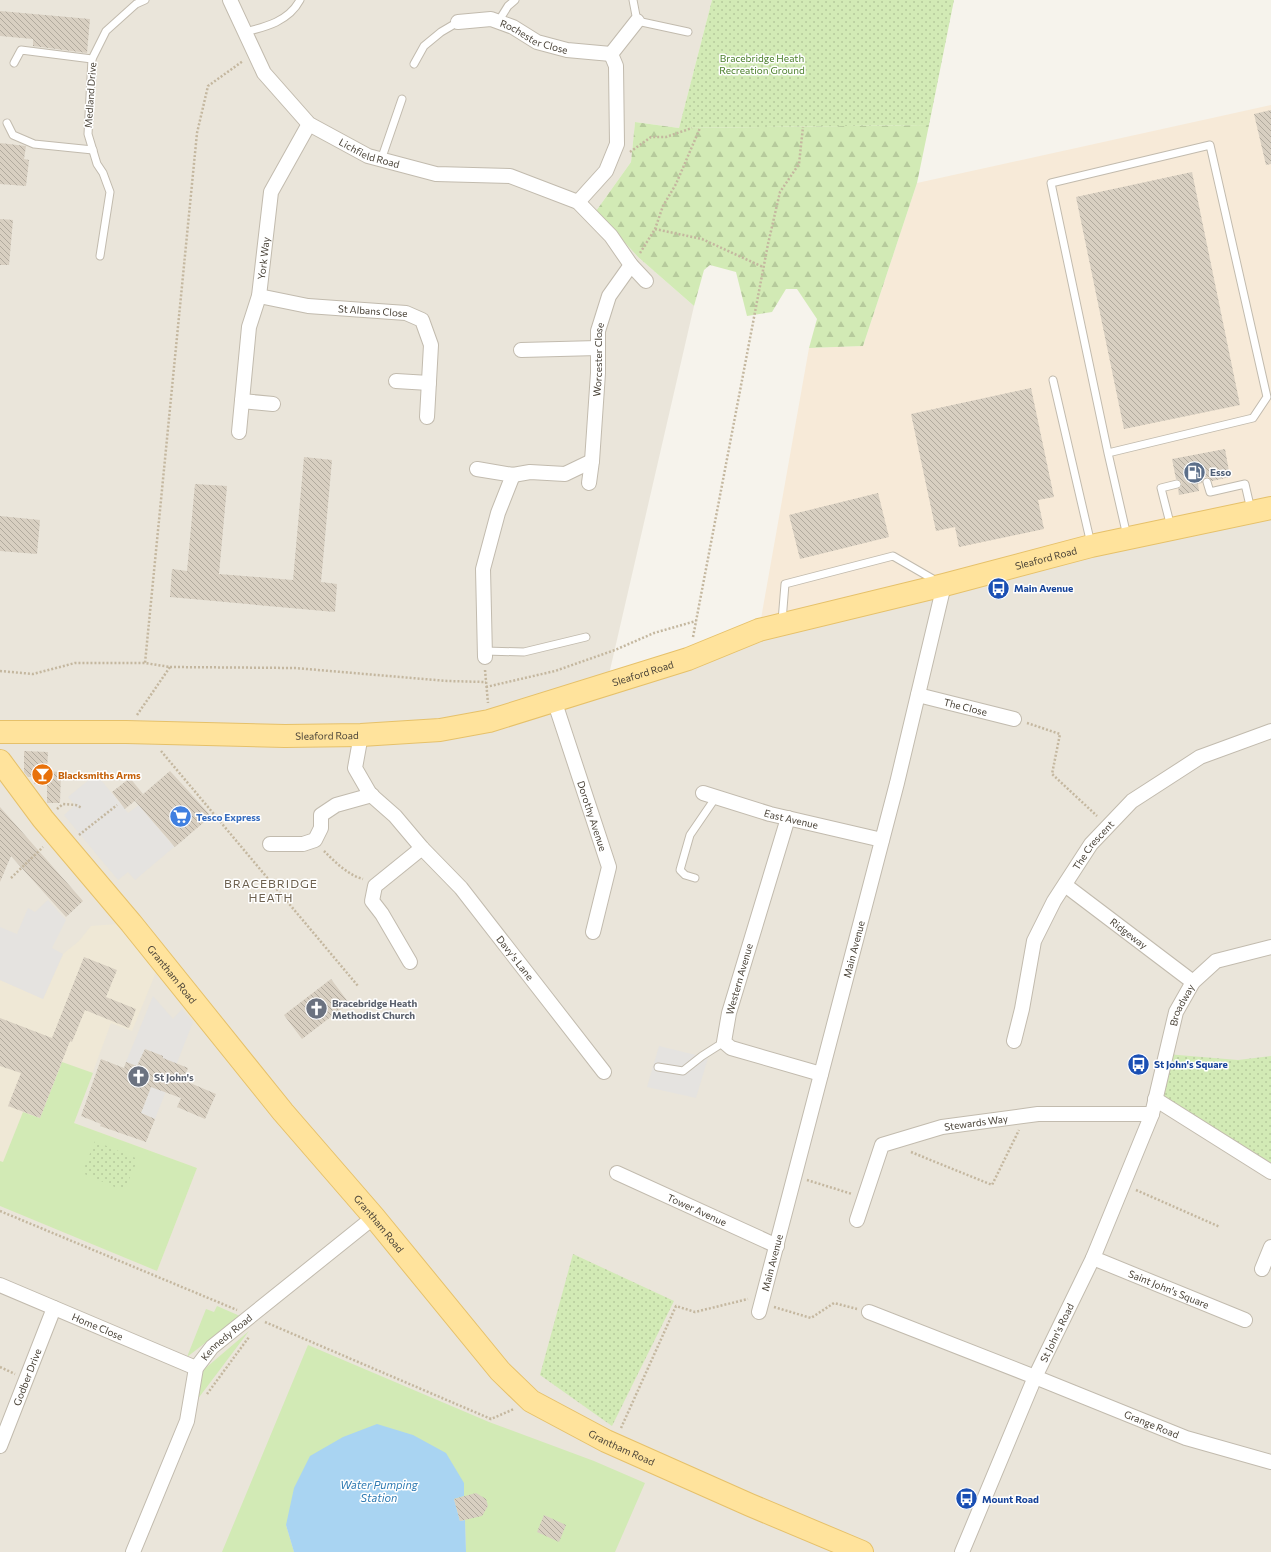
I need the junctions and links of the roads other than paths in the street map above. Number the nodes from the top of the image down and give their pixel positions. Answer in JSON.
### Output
{"nodes":[{"id":1,"x":145,"y":0,"type":"edge"},
{"id":2,"x":230,"y":0,"type":"edge"},
{"id":3,"x":300,"y":0,"type":"edge"},
{"id":4,"x":515,"y":0,"type":"edge"},
{"id":5,"x":632,"y":0,"type":"edge"},
{"id":6,"x":637,"y":21,"type":"junction"},
{"id":7,"x":458,"y":22,"type":"joint"},
{"id":8,"x":498,"y":22,"type":"junction"},
{"id":9,"x":245,"y":32,"type":"junction"},
{"id":10,"x":688,"y":32,"type":"dead end"},
{"id":11,"x":611,"y":54,"type":"junction"},
{"id":12,"x":92,"y":59,"type":"junction"},
{"id":13,"x":14,"y":63,"type":"dead end"},
{"id":14,"x":414,"y":64,"type":"dead end"},
{"id":15,"x":402,"y":99,"type":"dead end"},
{"id":16,"x":7,"y":123,"type":"dead end"},
{"id":17,"x":309,"y":124,"type":"junction"},
{"id":18,"x":93,"y":150,"type":"junction"},
{"id":19,"x":381,"y":160,"type":"junction"},
{"id":20,"x":578,"y":202,"type":"junction"},
{"id":21,"x":100,"y":256,"type":"dead end"},
{"id":22,"x":634,"y":261,"type":"junction"},
{"id":23,"x":646,"y":281,"type":"dead end"},
{"id":24,"x":259,"y":296,"type":"junction"},
{"id":25,"x":598,"y":348,"type":"junction"},
{"id":26,"x":521,"y":350,"type":"dead end"},
{"id":27,"x":1053,"y":380,"type":"dead end"},
{"id":28,"x":396,"y":381,"type":"dead end"},
{"id":29,"x":429,"y":383,"type":"junction"},
{"id":30,"x":242,"y":401,"type":"junction"},
{"id":31,"x":273,"y":404,"type":"dead end"},
{"id":32,"x":427,"y":416,"type":"dead end"},
{"id":33,"x":239,"y":432,"type":"dead end"},
{"id":34,"x":1108,"y":453,"type":"junction"},
{"id":35,"x":592,"y":461,"type":"junction"},
{"id":36,"x":477,"y":469,"type":"dead end"},
{"id":37,"x":513,"y":475,"type":"junction"},
{"id":38,"x":1207,"y":482,"type":"dead end"},
{"id":39,"x":588,"y":483,"type":"dead end"},
{"id":40,"x":1177,"y":484,"type":"dead end"},
{"id":41,"x":1261,"y":510,"type":"edge"},
{"id":42,"x":1171,"y":529,"type":"junction"},
{"id":43,"x":1128,"y":538,"type":"junction"},
{"id":44,"x":1091,"y":546,"type":"junction"},
{"id":45,"x":944,"y":585,"type":"junction"},
{"id":46,"x":782,"y":625,"type":"junction"},
{"id":47,"x":586,"y":637,"type":"dead end"},
{"id":48,"x":485,"y":654,"type":"joint"},
{"id":49,"x":918,"y":695,"type":"junction"},
{"id":50,"x":554,"y":700,"type":"junction"},
{"id":51,"x":1014,"y":719,"type":"road end"},
{"id":52,"x":1271,"y":731,"type":"edge"},
{"id":53,"x":0,"y":732,"type":"edge"},
{"id":54,"x":362,"y":735,"type":"junction"},
{"id":55,"x":0,"y":761,"type":"edge"},
{"id":56,"x":372,"y":795,"type":"junction"},
{"id":57,"x":709,"y":795,"type":"joint"},
{"id":58,"x":788,"y":818,"type":"junction"},
{"id":59,"x":882,"y":840,"type":"junction"},
{"id":60,"x":270,"y":844,"type":"dead end"},
{"id":61,"x":422,"y":848,"type":"junction"},
{"id":62,"x":695,"y":878,"type":"dead end"},
{"id":63,"x":1065,"y":885,"type":"junction"},
{"id":64,"x":593,"y":932,"type":"dead end"},
{"id":65,"x":1271,"y":947,"type":"edge"},
{"id":66,"x":410,"y":962,"type":"dead end"},
{"id":67,"x":1193,"y":982,"type":"junction"},
{"id":68,"x":1014,"y":1041,"type":"dead end"},
{"id":69,"x":724,"y":1042,"type":"junction"},
{"id":70,"x":658,"y":1067,"type":"dead end"},
{"id":71,"x":604,"y":1072,"type":"dead end"},
{"id":72,"x":821,"y":1074,"type":"junction"},
{"id":73,"x":1155,"y":1099,"type":"junction"},
{"id":74,"x":1152,"y":1114,"type":"junction"},
{"id":75,"x":1271,"y":1172,"type":"edge"},
{"id":76,"x":617,"y":1173,"type":"dead end"},
{"id":77,"x":374,"y":1217,"type":"junction"},
{"id":78,"x":857,"y":1220,"type":"dead end"},
{"id":79,"x":777,"y":1246,"type":"junction"},
{"id":80,"x":1271,"y":1247,"type":"edge"},
{"id":81,"x":1093,"y":1258,"type":"junction"},
{"id":82,"x":1262,"y":1269,"type":"dead end"},
{"id":83,"x":0,"y":1285,"type":"edge"},
{"id":84,"x":762,"y":1304,"type":"road end"},
{"id":85,"x":54,"y":1308,"type":"junction"},
{"id":86,"x":869,"y":1312,"type":"road end"},
{"id":87,"x":1245,"y":1320,"type":"dead end"},
{"id":88,"x":196,"y":1368,"type":"junction"},
{"id":89,"x":1035,"y":1377,"type":"junction"},
{"id":90,"x":0,"y":1446,"type":"edge"},
{"id":91,"x":1271,"y":1462,"type":"edge"},
{"id":92,"x":133,"y":1552,"type":"edge"},
{"id":93,"x":862,"y":1552,"type":"edge"},
{"id":94,"x":962,"y":1552,"type":"edge"}],
"edges":[{"from":1,"to":12,"type":"lane","name":"Medland Drive"},
{"from":2,"to":9,"type":"street","name":"Lichfield Road"},
{"from":3,"to":9,"type":"lane"},
{"from":4,"to":8,"type":"lane"},
{"from":5,"to":6,"type":"lane"},
{"from":6,"to":10,"type":"lane"},
{"from":6,"to":11,"type":"street"},
{"from":7,"to":8,"type":"street","name":"Rochester Close"},
{"from":7,"to":14,"type":"lane"},
{"from":8,"to":11,"type":"street","name":"Rochester Close"},
{"from":9,"to":17,"type":"street","name":"Lichfield Road"},
{"from":11,"to":20,"type":"street"},
{"from":12,"to":13,"type":"lane"},
{"from":12,"to":18,"type":"lane","name":"Medland Drive"},
{"from":15,"to":19,"type":"lane"},
{"from":16,"to":18,"type":"lane"},
{"from":17,"to":19,"type":"street","name":"Lichfield Road"},
{"from":17,"to":24,"type":"street","name":"York Way"},
{"from":18,"to":21,"type":"lane","name":"Medland Drive"},
{"from":19,"to":20,"type":"street","name":"Lichfield Road"},
{"from":20,"to":22,"type":"street"},
{"from":22,"to":23,"type":"street"},
{"from":22,"to":25,"type":"street","name":"Worcester Close"},
{"from":24,"to":29,"type":"street","name":"St Albans Close"},
{"from":24,"to":30,"type":"street","name":"York Way"},
{"from":25,"to":26,"type":"street"},
{"from":25,"to":35,"type":"street","name":"Worcester Close"},
{"from":27,"to":44,"type":"lane"},
{"from":28,"to":29,"type":"street"},
{"from":29,"to":32,"type":"street","name":"St Albans Close"},
{"from":30,"to":31,"type":"street"},
{"from":30,"to":33,"type":"street","name":"York Way"},
{"from":34,"to":34,"type":"lane"},
{"from":34,"to":43,"type":"lane"},
{"from":35,"to":37,"type":"street"},
{"from":35,"to":39,"type":"street","name":"Worcester Close"},
{"from":36,"to":37,"type":"street"},
{"from":37,"to":48,"type":"street"},
{"from":38,"to":41,"type":"lane"},
{"from":40,"to":42,"type":"lane"},
{"from":41,"to":42,"type":"main road","name":"Sleaford Road"},
{"from":42,"to":43,"type":"main road","name":"Sleaford Road"},
{"from":43,"to":44,"type":"main road","name":"Sleaford Road"},
{"from":44,"to":45,"type":"main road","name":"Sleaford Road"},
{"from":45,"to":46,"type":"main road","name":"Sleaford Road"},
{"from":45,"to":46,"type":"lane"},
{"from":45,"to":49,"type":"street","name":"Main Avenue"},
{"from":46,"to":50,"type":"main road","name":"Sleaford Road"},
{"from":47,"to":48,"type":"lane"},
{"from":49,"to":51,"type":"street","name":"The Close"},
{"from":49,"to":59,"type":"street","name":"Main Avenue"},
{"from":50,"to":54,"type":"main road","name":"Sleaford Road"},
{"from":50,"to":64,"type":"street","name":"Dorothy Avenue"},
{"from":52,"to":63,"type":"street","name":"The Crescent"},
{"from":53,"to":54,"type":"main road","name":"Sleaford Road"},
{"from":54,"to":56,"type":"street","name":"Davy's Lane"},
{"from":55,"to":77,"type":"main road","name":"Grantham Road"},
{"from":56,"to":60,"type":"street"},
{"from":56,"to":61,"type":"street","name":"Davy's Lane"},
{"from":57,"to":58,"type":"street","name":"East Avenue"},
{"from":57,"to":62,"type":"lane"},
{"from":58,"to":59,"type":"street","name":"East Avenue"},
{"from":58,"to":69,"type":"street","name":"Western Avenue"},
{"from":59,"to":72,"type":"street","name":"Main Avenue"},
{"from":61,"to":66,"type":"street"},
{"from":61,"to":71,"type":"street","name":"Davy's Lane"},
{"from":63,"to":67,"type":"street","name":"Ridgeway"},
{"from":63,"to":68,"type":"street","name":"The Crescent"},
{"from":65,"to":67,"type":"street","name":"Broadway"},
{"from":67,"to":73,"type":"street","name":"Broadway"},
{"from":69,"to":70,"type":"lane"},
{"from":69,"to":72,"type":"street"},
{"from":72,"to":79,"type":"street","name":"Main Avenue"},
{"from":73,"to":74,"type":"street","name":"Broadway"},
{"from":73,"to":75,"type":"street"},
{"from":74,"to":78,"type":"street","name":"Stewards Way"},
{"from":74,"to":81,"type":"street","name":"St John's Road"},
{"from":76,"to":79,"type":"street","name":"Tower Avenue"},
{"from":77,"to":88,"type":"street","name":"Kennedy Road"},
{"from":77,"to":93,"type":"main road","name":"Grantham Road"},
{"from":79,"to":84,"type":"street","name":"Main Avenue"},
{"from":80,"to":82,"type":"street"},
{"from":81,"to":87,"type":"street","name":"Saint John's Square"},
{"from":81,"to":89,"type":"street","name":"St John's Road"},
{"from":83,"to":85,"type":"street","name":"Home Close"},
{"from":85,"to":88,"type":"street","name":"Home Close"},
{"from":85,"to":90,"type":"street","name":"Godber Drive"},
{"from":86,"to":89,"type":"street"},
{"from":88,"to":92,"type":"street","name":"Kennedy Road"},
{"from":89,"to":91,"type":"street","name":"Grange Road"},
{"from":89,"to":94,"type":"street","name":"St John's Road"}]}
